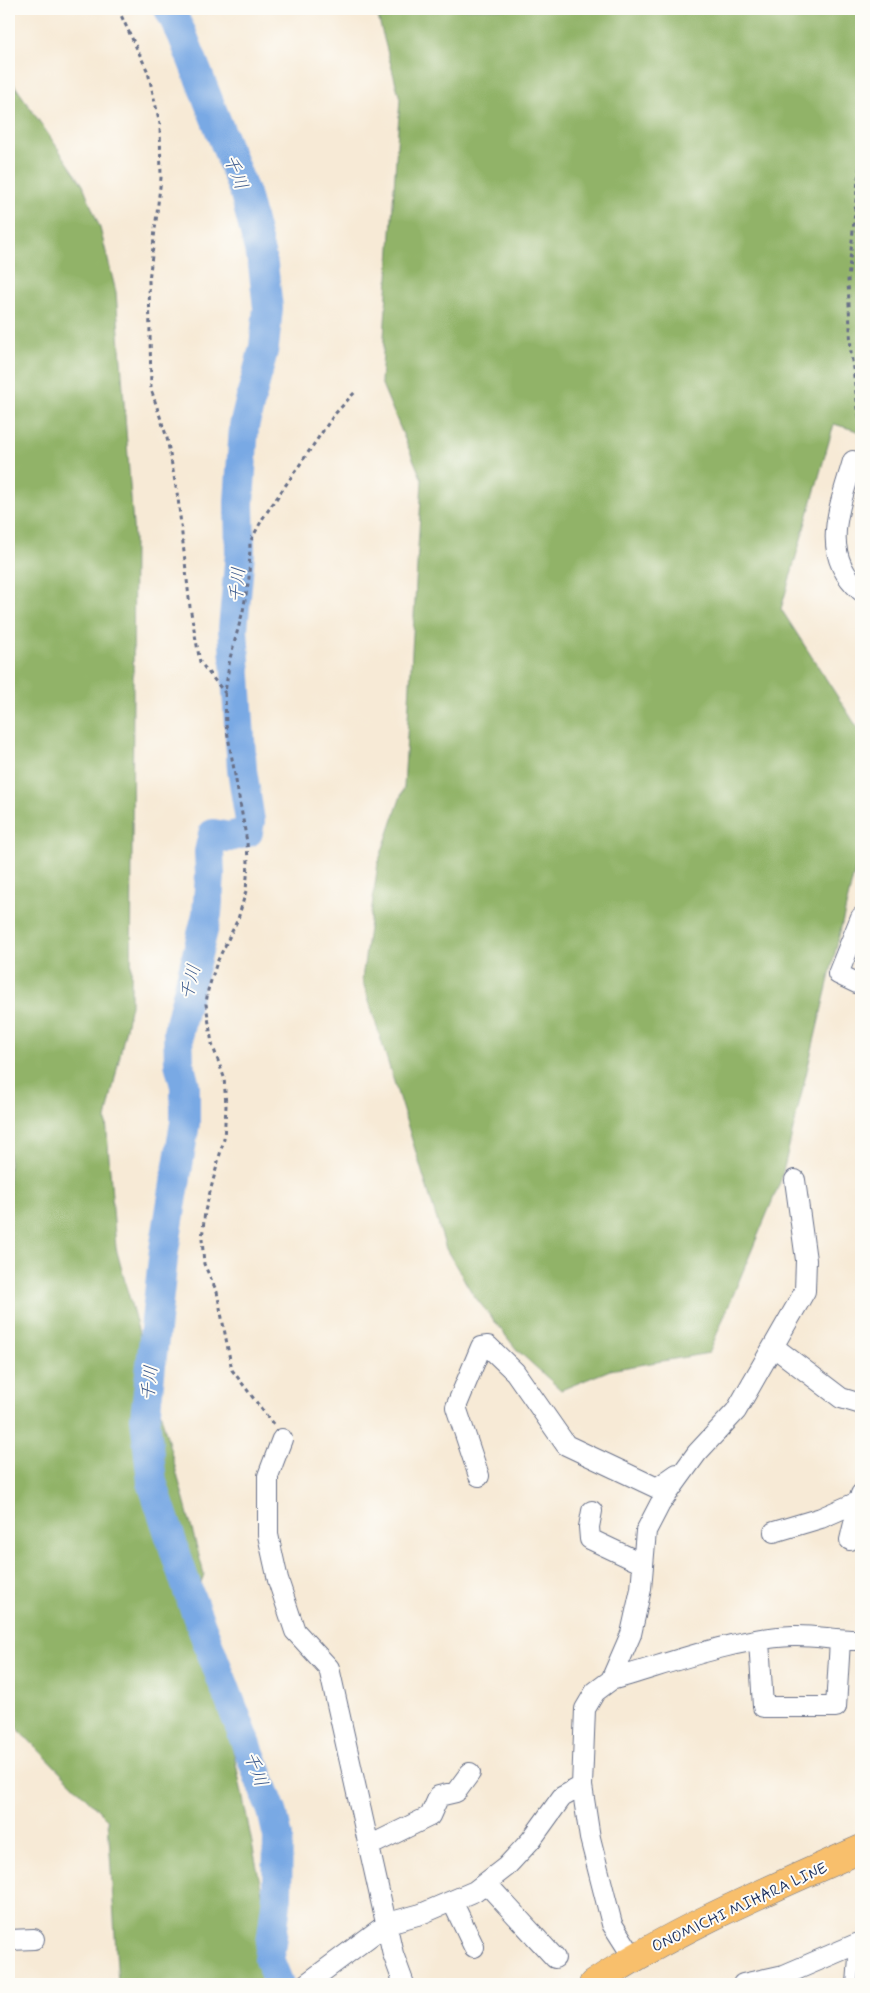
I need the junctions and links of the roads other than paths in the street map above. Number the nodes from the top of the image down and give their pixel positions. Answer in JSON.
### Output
{"nodes":[{"id":1,"x":853,"y":461,"type":"dead end"},
{"id":2,"x":861,"y":591,"type":"edge"},
{"id":3,"x":861,"y":917,"type":"edge"},
{"id":4,"x":861,"y":985,"type":"edge"},
{"id":5,"x":795,"y":1180,"type":"dead end"},
{"id":6,"x":774,"y":1347,"type":"junction"},
{"id":7,"x":861,"y":1404,"type":"edge"},
{"id":8,"x":282,"y":1439,"type":"road end"},
{"id":9,"x":685,"y":1469,"type":"junction"},
{"id":10,"x":479,"y":1476,"type":"dead end"},
{"id":11,"x":860,"y":1498,"type":"edge"},
{"id":12,"x":592,"y":1511,"type":"dead end"},
{"id":13,"x":774,"y":1532,"type":"dead end"},
{"id":14,"x":850,"y":1540,"type":"dead end"},
{"id":15,"x":643,"y":1564,"type":"junction"},
{"id":16,"x":759,"y":1640,"type":"junction"},
{"id":17,"x":861,"y":1640,"type":"edge"},
{"id":18,"x":840,"y":1641,"type":"junction"},
{"id":19,"x":611,"y":1680,"type":"junction"},
{"id":20,"x":470,"y":1773,"type":"dead end"},
{"id":21,"x":582,"y":1786,"type":"junction"},
{"id":22,"x":369,"y":1846,"type":"junction"},
{"id":23,"x":861,"y":1849,"type":"edge"},
{"id":24,"x":486,"y":1883,"type":"junction"},
{"id":25,"x":452,"y":1901,"type":"junction"},
{"id":26,"x":388,"y":1923,"type":"junction"},
{"id":27,"x":9,"y":1940,"type":"edge"},
{"id":28,"x":34,"y":1940,"type":"dead end"},
{"id":29,"x":858,"y":1943,"type":"edge"},
{"id":30,"x":474,"y":1947,"type":"dead end"},
{"id":31,"x":633,"y":1957,"type":"junction"},
{"id":32,"x":556,"y":1958,"type":"dead end"},
{"id":33,"x":312,"y":1982,"type":"edge"},
{"id":34,"x":404,"y":1984,"type":"edge"},
{"id":35,"x":593,"y":1984,"type":"edge"},
{"id":36,"x":743,"y":1984,"type":"edge"},
{"id":37,"x":852,"y":1984,"type":"edge"}],
"edges":[{"from":1,"to":2,"type":"street"},
{"from":3,"to":4,"type":"street"},
{"from":5,"to":6,"type":"street"},
{"from":6,"to":7,"type":"street"},
{"from":6,"to":9,"type":"street"},
{"from":8,"to":22,"type":"street"},
{"from":9,"to":10,"type":"street"},
{"from":9,"to":15,"type":"street"},
{"from":11,"to":13,"type":"street"},
{"from":11,"to":14,"type":"street"},
{"from":12,"to":15,"type":"street"},
{"from":15,"to":19,"type":"street"},
{"from":16,"to":18,"type":"street"},
{"from":16,"to":18,"type":"street"},
{"from":16,"to":19,"type":"street"},
{"from":17,"to":18,"type":"street"},
{"from":19,"to":21,"type":"street"},
{"from":20,"to":22,"type":"street"},
{"from":21,"to":24,"type":"street"},
{"from":21,"to":31,"type":"street"},
{"from":22,"to":26,"type":"street"},
{"from":23,"to":31,"type":"main road","name":"ONOMICHI MIHARA LINE"},
{"from":24,"to":25,"type":"street"},
{"from":24,"to":32,"type":"street"},
{"from":25,"to":26,"type":"street"},
{"from":25,"to":30,"type":"street"},
{"from":26,"to":33,"type":"street"},
{"from":26,"to":34,"type":"street"},
{"from":27,"to":28,"type":"street"},
{"from":29,"to":36,"type":"street"},
{"from":29,"to":37,"type":"lane"},
{"from":31,"to":35,"type":"main road","name":"ONOMICHI MIHARA LINE"}]}
